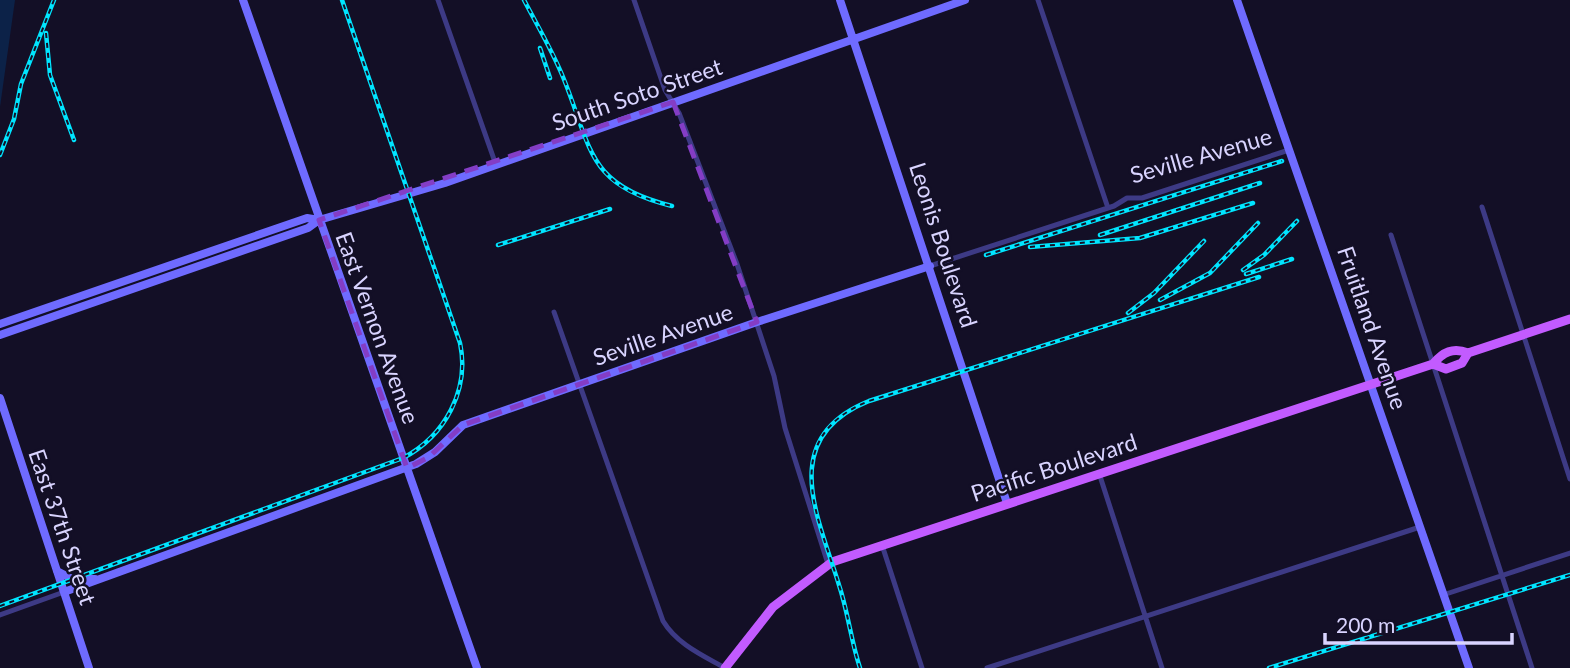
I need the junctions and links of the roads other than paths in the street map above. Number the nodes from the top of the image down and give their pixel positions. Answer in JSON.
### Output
{"nodes":[{"id":1,"x":243,"y":0,"type":"edge"},
{"id":2,"x":438,"y":0,"type":"edge"},
{"id":3,"x":634,"y":0,"type":"edge"},
{"id":4,"x":840,"y":0,"type":"edge"},
{"id":5,"x":965,"y":0,"type":"edge"},
{"id":6,"x":1038,"y":0,"type":"edge"},
{"id":7,"x":1237,"y":0,"type":"edge"},
{"id":8,"x":853,"y":39,"type":"junction"},
{"id":9,"x":673,"y":102,"type":"junction"},
{"id":10,"x":1289,"y":150,"type":"junction"},
{"id":11,"x":496,"y":165,"type":"junction"},
{"id":12,"x":1482,"y":207,"type":"dead end"},
{"id":13,"x":1108,"y":208,"type":"junction"},
{"id":14,"x":319,"y":220,"type":"junction"},
{"id":15,"x":1391,"y":234,"type":"dead end"},
{"id":16,"x":183,"y":261,"type":"junction"},
{"id":17,"x":930,"y":266,"type":"junction"},
{"id":18,"x":186,"y":271,"type":"junction"},
{"id":19,"x":554,"y":312,"type":"dead end"},
{"id":20,"x":1570,"y":319,"type":"edge"},
{"id":21,"x":757,"y":322,"type":"junction"},
{"id":22,"x":0,"y":324,"type":"edge"},
{"id":23,"x":1523,"y":334,"type":"junction"},
{"id":24,"x":0,"y":335,"type":"edge"},
{"id":25,"x":1468,"y":353,"type":"junction"},
{"id":26,"x":1433,"y":364,"type":"junction"},
{"id":27,"x":579,"y":384,"type":"junction"},
{"id":28,"x":1370,"y":385,"type":"junction"},
{"id":29,"x":0,"y":398,"type":"edge"},
{"id":30,"x":407,"y":468,"type":"junction"},
{"id":31,"x":1099,"y":473,"type":"junction"},
{"id":32,"x":1570,"y":479,"type":"edge"},
{"id":33,"x":1007,"y":503,"type":"junction"},
{"id":34,"x":1420,"y":527,"type":"junction"},
{"id":35,"x":881,"y":544,"type":"junction"},
{"id":36,"x":1570,"y":553,"type":"edge"},
{"id":37,"x":828,"y":564,"type":"junction"},
{"id":38,"x":57,"y":571,"type":"junction"},
{"id":39,"x":1502,"y":576,"type":"junction"},
{"id":40,"x":101,"y":579,"type":"junction"},
{"id":41,"x":64,"y":592,"type":"junction"},
{"id":42,"x":1443,"y":595,"type":"junction"},
{"id":43,"x":0,"y":615,"type":"edge"},
{"id":44,"x":1145,"y":617,"type":"junction"},
{"id":45,"x":89,"y":668,"type":"edge"},
{"id":46,"x":477,"y":668,"type":"edge"},
{"id":47,"x":725,"y":668,"type":"edge"},
{"id":48,"x":922,"y":668,"type":"edge"},
{"id":49,"x":987,"y":668,"type":"edge"},
{"id":50,"x":1162,"y":668,"type":"edge"},
{"id":51,"x":1469,"y":668,"type":"edge"},
{"id":52,"x":1532,"y":668,"type":"edge"}],
"edges":[{"from":1,"to":14,"type":"street","name":"East Vernon Avenue"},
{"from":2,"to":11,"type":"street"},
{"from":3,"to":9,"type":"street"},
{"from":4,"to":8,"type":"street","name":"Leonis Boulevard"},
{"from":5,"to":8,"type":"street","name":"South Soto Street"},
{"from":6,"to":13,"type":"street"},
{"from":7,"to":10,"type":"street","name":"Fruitland Avenue"},
{"from":8,"to":9,"type":"street","name":"South Soto Street"},
{"from":8,"to":17,"type":"street","name":"Leonis Boulevard"},
{"from":9,"to":11,"type":"street","name":"South Soto Street"},
{"from":9,"to":21,"type":"street"},
{"from":10,"to":13,"type":"street","name":"Seville Avenue"},
{"from":10,"to":28,"type":"street","name":"Fruitland Avenue"},
{"from":11,"to":14,"type":"street","name":"South Soto Street"},
{"from":12,"to":23,"type":"street"},
{"from":13,"to":17,"type":"street","name":"Seville Avenue"},
{"from":14,"to":16,"type":"street","name":"South Soto Street"},
{"from":14,"to":18,"type":"street","name":"South Soto Street"},
{"from":14,"to":30,"type":"street","name":"East Vernon Avenue"},
{"from":15,"to":26,"type":"street"},
{"from":16,"to":18,"type":"street"},
{"from":16,"to":22,"type":"street","name":"South Soto Street"},
{"from":17,"to":21,"type":"street","name":"Seville Avenue"},
{"from":17,"to":33,"type":"street","name":"Leonis Boulevard"},
{"from":18,"to":24,"type":"street","name":"South Soto Street"},
{"from":19,"to":27,"type":"street"},
{"from":20,"to":23,"type":"main road","name":"Pacific Boulevard"},
{"from":21,"to":27,"type":"street","name":"Seville Avenue"},
{"from":21,"to":37,"type":"street"},
{"from":23,"to":25,"type":"main road","name":"Pacific Boulevard"},
{"from":23,"to":32,"type":"street"},
{"from":25,"to":26,"type":"main road","name":"Pacific Boulevard"},
{"from":25,"to":26,"type":"main road","name":"Pacific Boulevard"},
{"from":26,"to":28,"type":"main road","name":"Pacific Boulevard"},
{"from":26,"to":39,"type":"street"},
{"from":27,"to":30,"type":"street","name":"Seville Avenue"},
{"from":27,"to":47,"type":"street"},
{"from":28,"to":31,"type":"main road","name":"Pacific Boulevard"},
{"from":28,"to":34,"type":"street","name":"Fruitland Avenue"},
{"from":29,"to":38,"type":"street","name":"East 37th Street"},
{"from":30,"to":40,"type":"street","name":"Seville Avenue"},
{"from":30,"to":46,"type":"street","name":"East Vernon Avenue"},
{"from":31,"to":33,"type":"main road","name":"Pacific Boulevard"},
{"from":31,"to":44,"type":"street"},
{"from":33,"to":35,"type":"main road","name":"Pacific Boulevard"},
{"from":34,"to":42,"type":"street","name":"Fruitland Avenue"},
{"from":34,"to":44,"type":"street"},
{"from":35,"to":37,"type":"main road","name":"Pacific Boulevard"},
{"from":35,"to":48,"type":"street"},
{"from":36,"to":39,"type":"street"},
{"from":37,"to":47,"type":"main road","name":"Pacific Boulevard"},
{"from":38,"to":40,"type":"street"},
{"from":38,"to":41,"type":"street","name":"East 37th Street"},
{"from":39,"to":42,"type":"street"},
{"from":39,"to":52,"type":"street"},
{"from":40,"to":41,"type":"street","name":"Seville Avenue"},
{"from":41,"to":43,"type":"street"},
{"from":41,"to":45,"type":"street","name":"East 37th Street"},
{"from":42,"to":51,"type":"street","name":"Fruitland Avenue"},
{"from":44,"to":49,"type":"street"},
{"from":44,"to":50,"type":"street"}]}
